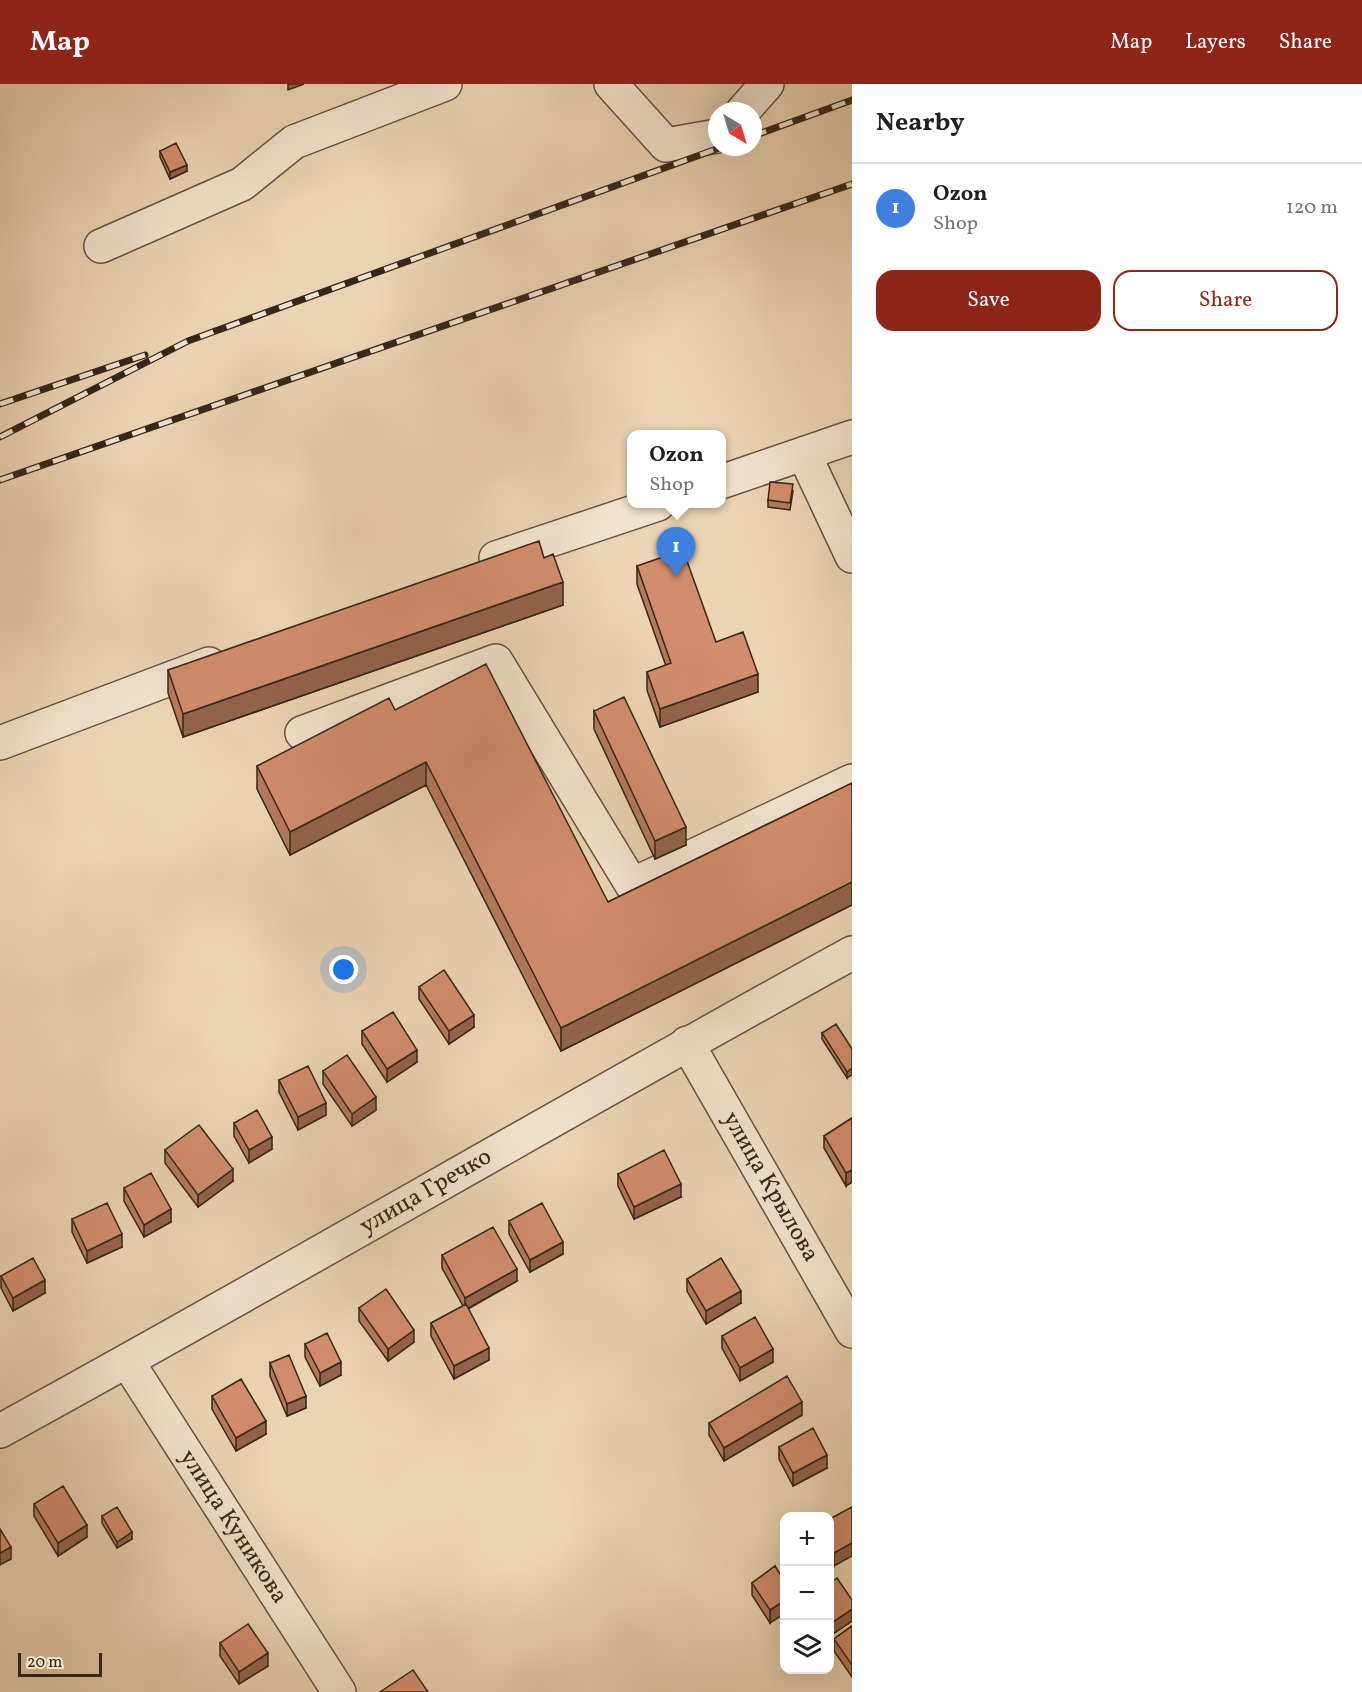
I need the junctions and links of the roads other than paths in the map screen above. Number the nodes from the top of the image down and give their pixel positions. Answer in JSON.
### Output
{"nodes":[{"id":1,"x":445,"y":84,"type":"edge"},
{"id":2,"x":611,"y":84,"type":"edge"},
{"id":3,"x":766,"y":84,"type":"edge"},
{"id":4,"x":751,"y":102,"type":"edge"},
{"id":5,"x":708,"y":138,"type":"edge"},
{"id":6,"x":101,"y":246,"type":"dead end"},
{"id":7,"x":852,"y":437,"type":"edge"},
{"id":8,"x":804,"y":454,"type":"junction"},
{"id":9,"x":726,"y":480,"type":"edge"},
{"id":10,"x":646,"y":508,"type":"edge"},
{"id":11,"x":852,"y":556,"type":"edge"},
{"id":12,"x":469,"y":567,"type":"edge"},
{"id":13,"x":234,"y":654,"type":"edge"},
{"id":14,"x":302,"y":733,"type":"dead end"},
{"id":15,"x":0,"y":743,"type":"edge"},
{"id":16,"x":852,"y":781,"type":"edge"},
{"id":17,"x":852,"y":953,"type":"edge"},
{"id":18,"x":687,"y":1043,"type":"junction"},
{"id":19,"x":852,"y":1331,"type":"edge"},
{"id":20,"x":127,"y":1361,"type":"junction"},
{"id":21,"x":0,"y":1431,"type":"edge"},
{"id":22,"x":339,"y":1692,"type":"edge"}],
"edges":[{"from":1,"to":6,"type":"street"},
{"from":2,"to":5,"type":"street"},
{"from":3,"to":4,"type":"street"},
{"from":7,"to":8,"type":"street"},
{"from":8,"to":9,"type":"street"},
{"from":8,"to":11,"type":"street"},
{"from":10,"to":12,"type":"street"},
{"from":13,"to":15,"type":"street"},
{"from":14,"to":16,"type":"street"},
{"from":17,"to":18,"type":"street","name":"улица Гречко"},
{"from":18,"to":19,"type":"street","name":"улица Крылова"},
{"from":18,"to":20,"type":"street","name":"улица Гречко"},
{"from":20,"to":21,"type":"street","name":"улица Гречко"},
{"from":20,"to":22,"type":"street","name":"улица Куникова"}]}
